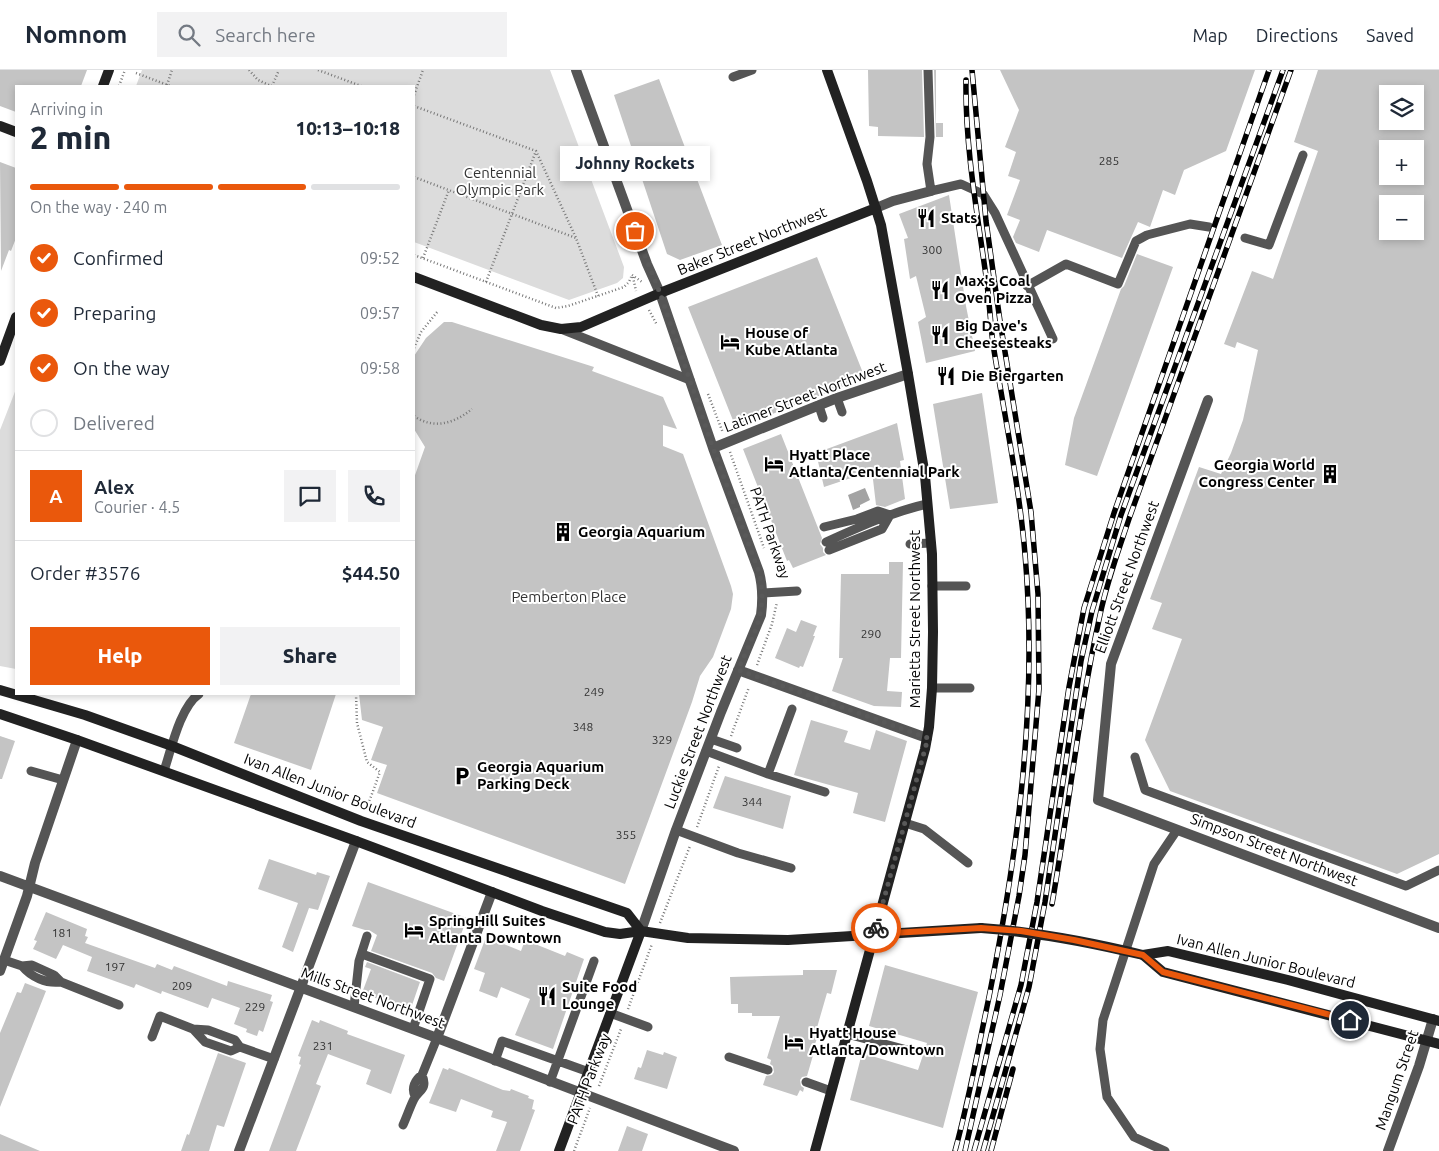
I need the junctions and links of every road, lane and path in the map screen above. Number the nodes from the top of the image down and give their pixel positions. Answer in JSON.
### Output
{"nodes":[{"id":1,"x":110,"y":70,"type":"edge"},
{"id":2,"x":125,"y":70,"type":"edge"},
{"id":3,"x":172,"y":70,"type":"edge"},
{"id":4,"x":249,"y":70,"type":"edge"},
{"id":5,"x":279,"y":70,"type":"edge"},
{"id":6,"x":318,"y":70,"type":"edge"},
{"id":7,"x":423,"y":70,"type":"edge"},
{"id":8,"x":576,"y":70,"type":"edge"},
{"id":9,"x":752,"y":70,"type":"edge"},
{"id":10,"x":827,"y":70,"type":"edge"},
{"id":11,"x":928,"y":70,"type":"edge"},
{"id":12,"x":136,"y":73,"type":"dead end"},
{"id":13,"x":733,"y":77,"type":"dead end"},
{"id":14,"x":103,"y":85,"type":"edge"},
{"id":15,"x":119,"y":85,"type":"edge"},
{"id":16,"x":166,"y":85,"type":"edge"},
{"id":17,"x":168,"y":85,"type":"edge"},
{"id":18,"x":269,"y":85,"type":"edge"},
{"id":19,"x":272,"y":85,"type":"edge"},
{"id":20,"x":358,"y":85,"type":"edge"},
{"id":21,"x":415,"y":92,"type":"edge"},
{"id":22,"x":415,"y":106,"type":"edge"},
{"id":23,"x":0,"y":126,"type":"edge"},
{"id":24,"x":15,"y":132,"type":"edge"},
{"id":25,"x":536,"y":151,"type":"junction"},
{"id":26,"x":1304,"y":155,"type":"dead end"},
{"id":27,"x":415,"y":177,"type":"edge"},
{"id":28,"x":449,"y":190,"type":"junction"},
{"id":29,"x":931,"y":192,"type":"junction"},
{"id":30,"x":876,"y":208,"type":"junction"},
{"id":31,"x":512,"y":214,"type":"junction"},
{"id":32,"x":1209,"y":227,"type":"dead end"},
{"id":33,"x":576,"y":238,"type":"junction"},
{"id":34,"x":1245,"y":238,"type":"dead end"},
{"id":35,"x":415,"y":255,"type":"edge"},
{"id":36,"x":423,"y":258,"type":"junction"},
{"id":37,"x":632,"y":275,"type":"dead end"},
{"id":38,"x":415,"y":277,"type":"edge"},
{"id":39,"x":486,"y":282,"type":"junction"},
{"id":40,"x":1028,"y":286,"type":"junction"},
{"id":41,"x":660,"y":293,"type":"junction"},
{"id":42,"x":598,"y":296,"type":"junction"},
{"id":43,"x":438,"y":311,"type":"dead end"},
{"id":44,"x":15,"y":320,"type":"edge"},
{"id":45,"x":561,"y":329,"type":"junction"},
{"id":46,"x":1053,"y":339,"type":"dead end"},
{"id":47,"x":415,"y":346,"type":"edge"},
{"id":48,"x":0,"y":361,"type":"edge"},
{"id":49,"x":908,"y":374,"type":"junction"},
{"id":50,"x":690,"y":380,"type":"junction"},
{"id":51,"x":706,"y":387,"type":"dead end"},
{"id":52,"x":837,"y":398,"type":"junction"},
{"id":53,"x":1208,"y":400,"type":"dead end"},
{"id":54,"x":819,"y":406,"type":"junction"},
{"id":55,"x":472,"y":409,"type":"dead end"},
{"id":56,"x":842,"y":412,"type":"dead end"},
{"id":57,"x":415,"y":416,"type":"edge"},
{"id":58,"x":823,"y":418,"type":"dead end"},
{"id":59,"x":727,"y":443,"type":"junction"},
{"id":60,"x":713,"y":448,"type":"junction"},
{"id":61,"x":928,"y":504,"type":"junction"},
{"id":62,"x":890,"y":515,"type":"junction"},
{"id":63,"x":858,"y":523,"type":"junction"},
{"id":64,"x":824,"y":527,"type":"dead end"},
{"id":65,"x":931,"y":543,"type":"junction"},
{"id":66,"x":910,"y":544,"type":"dead end"},
{"id":67,"x":766,"y":553,"type":"dead end"},
{"id":68,"x":932,"y":586,"type":"junction"},
{"id":69,"x":966,"y":586,"type":"dead end"},
{"id":70,"x":763,"y":592,"type":"junction"},
{"id":71,"x":778,"y":592,"type":"junction"},
{"id":72,"x":797,"y":592,"type":"dead end"},
{"id":73,"x":738,"y":670,"type":"junction"},
{"id":74,"x":753,"y":676,"type":"junction"},
{"id":75,"x":932,"y":688,"type":"junction"},
{"id":76,"x":970,"y":688,"type":"dead end"},
{"id":77,"x":0,"y":690,"type":"edge"},
{"id":78,"x":15,"y":695,"type":"edge"},
{"id":79,"x":16,"y":695,"type":"edge"},
{"id":80,"x":198,"y":695,"type":"edge"},
{"id":81,"x":356,"y":695,"type":"edge"},
{"id":82,"x":792,"y":709,"type":"dead end"},
{"id":83,"x":0,"y":714,"type":"edge"},
{"id":84,"x":928,"y":738,"type":"junction"},
{"id":85,"x":711,"y":739,"type":"junction"},
{"id":86,"x":77,"y":740,"type":"junction"},
{"id":87,"x":727,"y":745,"type":"junction"},
{"id":88,"x":172,"y":746,"type":"junction"},
{"id":89,"x":737,"y":748,"type":"dead end"},
{"id":90,"x":706,"y":751,"type":"junction"},
{"id":91,"x":722,"y":757,"type":"junction"},
{"id":92,"x":1136,"y":757,"type":"dead end"},
{"id":93,"x":31,"y":771,"type":"dead end"},
{"id":94,"x":164,"y":771,"type":"junction"},
{"id":95,"x":768,"y":774,"type":"junction"},
{"id":96,"x":63,"y":780,"type":"junction"},
{"id":97,"x":825,"y":792,"type":"dead end"},
{"id":98,"x":1098,"y":800,"type":"joint"},
{"id":99,"x":369,"y":802,"type":"dead end"},
{"id":100,"x":905,"y":823,"type":"junction"},
{"id":101,"x":676,"y":830,"type":"junction"},
{"id":102,"x":1177,"y":830,"type":"junction"},
{"id":103,"x":694,"y":837,"type":"junction"},
{"id":104,"x":356,"y":841,"type":"junction"},
{"id":105,"x":968,"y":863,"type":"dead end"},
{"id":106,"x":791,"y":868,"type":"dead end"},
{"id":107,"x":1439,"y":870,"type":"edge"},
{"id":108,"x":0,"y":876,"type":"edge"},
{"id":109,"x":30,"y":886,"type":"junction"},
{"id":110,"x":492,"y":892,"type":"junction"},
{"id":111,"x":668,"y":902,"type":"dead end"},
{"id":112,"x":1439,"y":928,"type":"edge"},
{"id":113,"x":640,"y":931,"type":"junction"},
{"id":114,"x":874,"y":934,"type":"junction"},
{"id":115,"x":367,"y":936,"type":"dead end"},
{"id":116,"x":362,"y":954,"type":"junction"},
{"id":117,"x":1143,"y":955,"type":"junction"},
{"id":118,"x":4,"y":960,"type":"junction"},
{"id":119,"x":646,"y":960,"type":"dead end"},
{"id":120,"x":594,"y":961,"type":"dead end"},
{"id":121,"x":0,"y":971,"type":"edge"},
{"id":122,"x":301,"y":988,"type":"junction"},
{"id":123,"x":119,"y":1004,"type":"dead end"},
{"id":124,"x":354,"y":1007,"type":"junction"},
{"id":125,"x":610,"y":1013,"type":"junction"},
{"id":126,"x":625,"y":1018,"type":"junction"},
{"id":127,"x":1436,"y":1020,"type":"edge"},
{"id":128,"x":648,"y":1027,"type":"dead end"},
{"id":129,"x":413,"y":1029,"type":"junction"},
{"id":130,"x":847,"y":1034,"type":"junction"},
{"id":131,"x":152,"y":1038,"type":"dead end"},
{"id":132,"x":437,"y":1038,"type":"junction"},
{"id":133,"x":1427,"y":1041,"type":"junction"},
{"id":134,"x":1439,"y":1044,"type":"edge"},
{"id":135,"x":911,"y":1051,"type":"dead end"},
{"id":136,"x":729,"y":1057,"type":"dead end"},
{"id":137,"x":274,"y":1059,"type":"junction"},
{"id":138,"x":495,"y":1061,"type":"junction"},
{"id":139,"x":558,"y":1061,"type":"junction"},
{"id":140,"x":768,"y":1070,"type":"dead end"},
{"id":141,"x":589,"y":1072,"type":"junction"},
{"id":142,"x":550,"y":1082,"type":"junction"},
{"id":143,"x":806,"y":1082,"type":"dead end"},
{"id":144,"x":831,"y":1091,"type":"junction"},
{"id":145,"x":580,"y":1093,"type":"junction"},
{"id":146,"x":594,"y":1098,"type":"junction"},
{"id":147,"x":403,"y":1125,"type":"dead end"},
{"id":148,"x":239,"y":1151,"type":"edge"},
{"id":149,"x":559,"y":1151,"type":"edge"},
{"id":150,"x":574,"y":1151,"type":"edge"},
{"id":151,"x":734,"y":1151,"type":"edge"},
{"id":152,"x":815,"y":1151,"type":"edge"},
{"id":153,"x":1165,"y":1151,"type":"edge"},
{"id":154,"x":1388,"y":1151,"type":"edge"}],
"edges":[{"from":1,"to":14,"type":"main road"},
{"from":2,"to":15,"type":"path"},
{"from":3,"to":17,"type":"path"},
{"from":4,"to":18,"type":"path"},
{"from":5,"to":19,"type":"path"},
{"from":6,"to":20,"type":"path"},
{"from":7,"to":21,"type":"path"},
{"from":8,"to":41,"type":"street","name":"Luckie Street Northwest"},
{"from":9,"to":13,"type":"lane"},
{"from":10,"to":30,"type":"main road","name":"Marietta Street Northwest"},
{"from":11,"to":29,"type":"lane"},
{"from":12,"to":16,"type":"path"},
{"from":22,"to":25,"type":"path"},
{"from":23,"to":24,"type":"main road"},
{"from":25,"to":31,"type":"path"},
{"from":25,"to":33,"type":"path"},
{"from":26,"to":34,"type":"lane"},
{"from":27,"to":28,"type":"path"},
{"from":28,"to":31,"type":"path"},
{"from":28,"to":36,"type":"path"},
{"from":29,"to":30,"type":"street","name":"Baker Street Northwest"},
{"from":29,"to":40,"type":"lane"},
{"from":30,"to":41,"type":"main road","name":"Baker Street Northwest"},
{"from":30,"to":49,"type":"main road","name":"Marietta Street Northwest"},
{"from":31,"to":33,"type":"path"},
{"from":31,"to":39,"type":"path"},
{"from":32,"to":40,"type":"lane"},
{"from":33,"to":42,"type":"path"},
{"from":35,"to":36,"type":"path"},
{"from":36,"to":39,"type":"path"},
{"from":37,"to":42,"type":"path"},
{"from":38,"to":45,"type":"main road","name":"Baker Street Northwest"},
{"from":39,"to":42,"type":"path"},
{"from":40,"to":46,"type":"lane"},
{"from":41,"to":45,"type":"main road","name":"Baker Street Northwest"},
{"from":41,"to":50,"type":"street","name":"Luckie Street Northwest"},
{"from":43,"to":47,"type":"path"},
{"from":44,"to":48,"type":"main road"},
{"from":45,"to":50,"type":"lane"},
{"from":49,"to":52,"type":"street","name":"Latimer Street Northwest"},
{"from":49,"to":61,"type":"main road","name":"Marietta Street Northwest"},
{"from":50,"to":60,"type":"street","name":"Luckie Street Northwest"},
{"from":51,"to":59,"type":"path","name":"PATH Parkway"},
{"from":52,"to":54,"type":"street","name":"Latimer Street Northwest"},
{"from":52,"to":56,"type":"lane"},
{"from":53,"to":98,"type":"street","name":"Elliott Street Northwest"},
{"from":54,"to":58,"type":"lane"},
{"from":54,"to":59,"type":"street","name":"Latimer Street Northwest"},
{"from":55,"to":57,"type":"path"},
{"from":59,"to":60,"type":"street","name":"Latimer Street Northwest"},
{"from":59,"to":67,"type":"path","name":"PATH Parkway"},
{"from":60,"to":70,"type":"street","name":"Luckie Street Northwest"},
{"from":61,"to":62,"type":"lane"},
{"from":61,"to":65,"type":"main road","name":"Marietta Street Northwest"},
{"from":62,"to":63,"type":"lane"},
{"from":62,"to":63,"type":"lane"},
{"from":63,"to":64,"type":"lane"},
{"from":65,"to":66,"type":"lane"},
{"from":65,"to":68,"type":"main road","name":"Marietta Street Northwest"},
{"from":68,"to":69,"type":"lane"},
{"from":68,"to":75,"type":"main road","name":"Marietta Street Northwest"},
{"from":70,"to":71,"type":"lane"},
{"from":70,"to":73,"type":"street","name":"Luckie Street Northwest"},
{"from":71,"to":72,"type":"lane"},
{"from":71,"to":74,"type":"path","name":"PATH Parkway"},
{"from":73,"to":74,"type":"street"},
{"from":73,"to":85,"type":"street","name":"Luckie Street Northwest"},
{"from":74,"to":84,"type":"street"},
{"from":74,"to":87,"type":"path","name":"PATH Parkway"},
{"from":75,"to":76,"type":"lane"},
{"from":75,"to":84,"type":"main road","name":"Marietta Street Northwest"},
{"from":77,"to":78,"type":"main road","name":"Ivan Allen Junior Boulevard"},
{"from":79,"to":88,"type":"main road","name":"Ivan Allen Junior Boulevard"},
{"from":80,"to":88,"type":"lane"},
{"from":81,"to":99,"type":"path"},
{"from":82,"to":95,"type":"lane"},
{"from":83,"to":86,"type":"main road","name":"Ivan Allen Junior Boulevard"},
{"from":84,"to":100,"type":"main road","name":"Marietta Street Northwest"},
{"from":85,"to":87,"type":"lane"},
{"from":85,"to":90,"type":"street","name":"Luckie Street Northwest"},
{"from":86,"to":94,"type":"main road","name":"Ivan Allen Junior Boulevard"},
{"from":86,"to":96,"type":"street"},
{"from":87,"to":89,"type":"lane"},
{"from":88,"to":94,"type":"lane"},
{"from":88,"to":113,"type":"main road","name":"Ivan Allen Junior Boulevard"},
{"from":90,"to":91,"type":"lane"},
{"from":90,"to":101,"type":"street","name":"Luckie Street Northwest"},
{"from":91,"to":95,"type":"lane"},
{"from":91,"to":103,"type":"path"},
{"from":92,"to":107,"type":"lane"},
{"from":93,"to":96,"type":"lane"},
{"from":94,"to":104,"type":"main road","name":"Ivan Allen Junior Boulevard"},
{"from":95,"to":97,"type":"lane"},
{"from":96,"to":109,"type":"street"},
{"from":98,"to":102,"type":"street","name":"Simpson Street Northwest"},
{"from":100,"to":105,"type":"lane"},
{"from":100,"to":114,"type":"main road","name":"Marietta Street Northwest"},
{"from":101,"to":103,"type":"lane"},
{"from":101,"to":113,"type":"street","name":"Luckie Street Northwest"},
{"from":102,"to":112,"type":"street","name":"Simpson Street Northwest"},
{"from":102,"to":153,"type":"lane"},
{"from":103,"to":106,"type":"lane"},
{"from":103,"to":111,"type":"path"},
{"from":104,"to":110,"type":"main road","name":"Ivan Allen Junior Boulevard"},
{"from":104,"to":122,"type":"street"},
{"from":108,"to":109,"type":"street","name":"Mills Street Northwest"},
{"from":109,"to":118,"type":"street"},
{"from":109,"to":122,"type":"street","name":"Mills Street Northwest"},
{"from":110,"to":113,"type":"main road","name":"Ivan Allen Junior Boulevard"},
{"from":110,"to":132,"type":"street"},
{"from":113,"to":114,"type":"main road","name":"Ivan Allen Junior Boulevard"},
{"from":113,"to":125,"type":"main road","name":"Luckie Street Northwest"},
{"from":114,"to":117,"type":"main road","name":"Ivan Allen Junior Boulevard","bridge":true},
{"from":114,"to":130,"type":"main road","name":"Marietta Street Northwest"},
{"from":115,"to":116,"type":"lane"},
{"from":116,"to":124,"type":"lane"},
{"from":116,"to":129,"type":"lane"},
{"from":117,"to":127,"type":"main road","name":"Ivan Allen Junior Boulevard"},
{"from":117,"to":133,"type":"main road","name":"Ivan Allen Junior Boulevard"},
{"from":118,"to":121,"type":"street"},
{"from":118,"to":123,"type":"lane"},
{"from":119,"to":126,"type":"path","name":"PATH Parkway"},
{"from":120,"to":139,"type":"lane"},
{"from":122,"to":124,"type":"street","name":"Mills Street Northwest"},
{"from":122,"to":137,"type":"street"},
{"from":124,"to":129,"type":"street","name":"Mills Street Northwest"},
{"from":125,"to":126,"type":"lane"},
{"from":125,"to":141,"type":"main road","name":"Luckie Street Northwest"},
{"from":126,"to":128,"type":"lane"},
{"from":126,"to":146,"type":"path","name":"PATH Parkway"},
{"from":127,"to":133,"type":"street","name":"Mangum Street"},
{"from":129,"to":132,"type":"street","name":"Mills Street Northwest"},
{"from":130,"to":135,"type":"lane"},
{"from":130,"to":144,"type":"main road","name":"Marietta Street Northwest"},
{"from":131,"to":137,"type":"lane"},
{"from":132,"to":138,"type":"street","name":"Mills Street Northwest"},
{"from":132,"to":147,"type":"lane"},
{"from":133,"to":134,"type":"main road","name":"Ivan Allen Junior Boulevard"},
{"from":133,"to":154,"type":"street","name":"Mangum Street"},
{"from":136,"to":140,"type":"lane"},
{"from":137,"to":148,"type":"street"},
{"from":138,"to":139,"type":"lane"},
{"from":138,"to":142,"type":"street","name":"Mills Street Northwest"},
{"from":139,"to":141,"type":"lane"},
{"from":139,"to":142,"type":"lane"},
{"from":141,"to":145,"type":"main road","name":"Luckie Street Northwest"},
{"from":142,"to":145,"type":"street","name":"Mills Street Northwest"},
{"from":143,"to":144,"type":"lane"},
{"from":144,"to":152,"type":"main road","name":"Marietta Street Northwest"},
{"from":145,"to":146,"type":"street","name":"Mills Street Northwest"},
{"from":145,"to":149,"type":"main road","name":"Luckie Street Northwest"},
{"from":146,"to":150,"type":"path","name":"PATH Parkway"},
{"from":146,"to":151,"type":"street","name":"Mills Street Northwest"}]}
